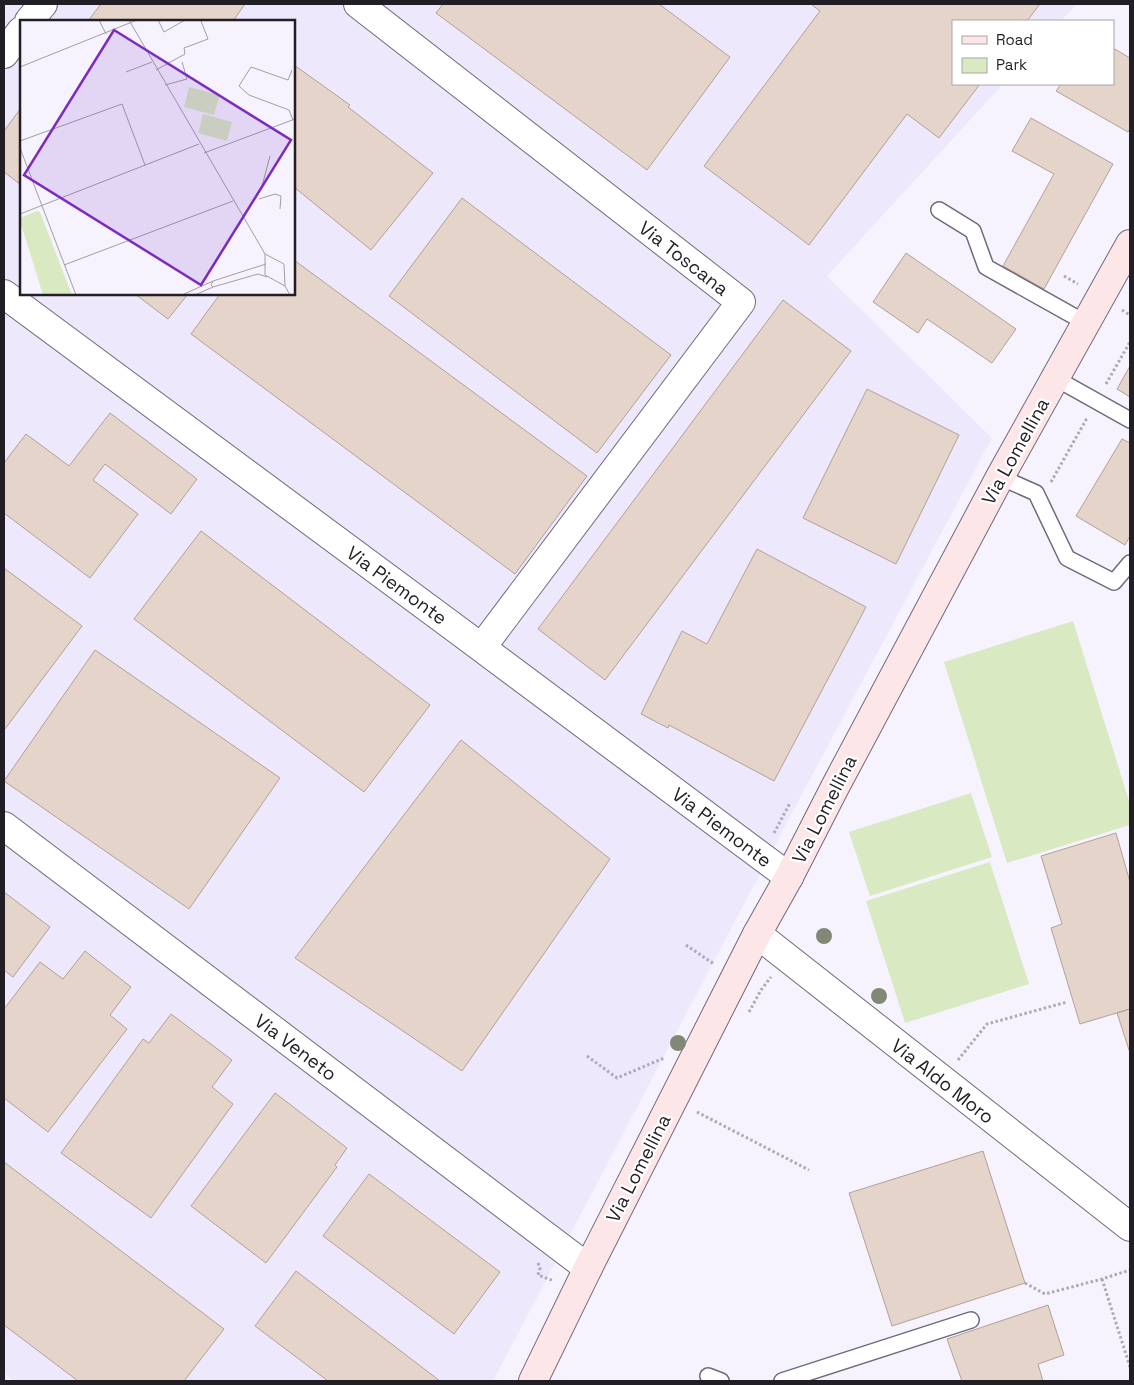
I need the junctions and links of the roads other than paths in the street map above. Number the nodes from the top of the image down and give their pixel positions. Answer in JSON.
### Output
{"nodes":[{"id":1,"x":43,"y":4,"type":"edge"},
{"id":2,"x":358,"y":4,"type":"edge"},
{"id":3,"x":30,"y":20,"type":"edge"},
{"id":4,"x":20,"y":32,"type":"edge"},
{"id":5,"x":4,"y":54,"type":"edge"},
{"id":6,"x":939,"y":210,"type":"dead end"},
{"id":7,"x":1130,"y":244,"type":"edge"},
{"id":8,"x":4,"y":294,"type":"edge"},
{"id":9,"x":1086,"y":323,"type":"junction"},
{"id":10,"x":1055,"y":378,"type":"junction"},
{"id":11,"x":1130,"y":420,"type":"edge"},
{"id":12,"x":1000,"y":478,"type":"junction"},
{"id":13,"x":1130,"y":564,"type":"edge"},
{"id":14,"x":482,"y":648,"type":"junction"},
{"id":15,"x":4,"y":826,"type":"edge"},
{"id":16,"x":789,"y":877,"type":"junction"},
{"id":17,"x":757,"y":934,"type":"junction"},
{"id":18,"x":1130,"y":1227,"type":"edge"},
{"id":19,"x":588,"y":1268,"type":"junction"},
{"id":20,"x":971,"y":1320,"type":"dead end"},
{"id":21,"x":533,"y":1381,"type":"edge"},
{"id":22,"x":782,"y":1381,"type":"edge"}],
"edges":[{"from":1,"to":3,"type":"street"},
{"from":2,"to":14,"type":"street","name":"Via Toscana"},
{"from":4,"to":5,"type":"street"},
{"from":6,"to":9,"type":"lane"},
{"from":7,"to":9,"type":"main road","name":"Via Lomellina"},
{"from":8,"to":14,"type":"street","name":"Via Piemonte"},
{"from":9,"to":10,"type":"main road","name":"Via Lomellina"},
{"from":10,"to":11,"type":"lane"},
{"from":10,"to":12,"type":"main road","name":"Via Lomellina"},
{"from":12,"to":13,"type":"lane"},
{"from":12,"to":16,"type":"main road","name":"Via Lomellina"},
{"from":14,"to":16,"type":"street","name":"Via Piemonte"},
{"from":15,"to":19,"type":"street","name":"Via Veneto"},
{"from":16,"to":17,"type":"main road","name":"Via Lomellina"},
{"from":17,"to":18,"type":"street","name":"Via Aldo Moro"},
{"from":17,"to":19,"type":"main road","name":"Via Lomellina"},
{"from":19,"to":21,"type":"main road","name":"Via Lomellina"},
{"from":20,"to":22,"type":"lane"}]}
